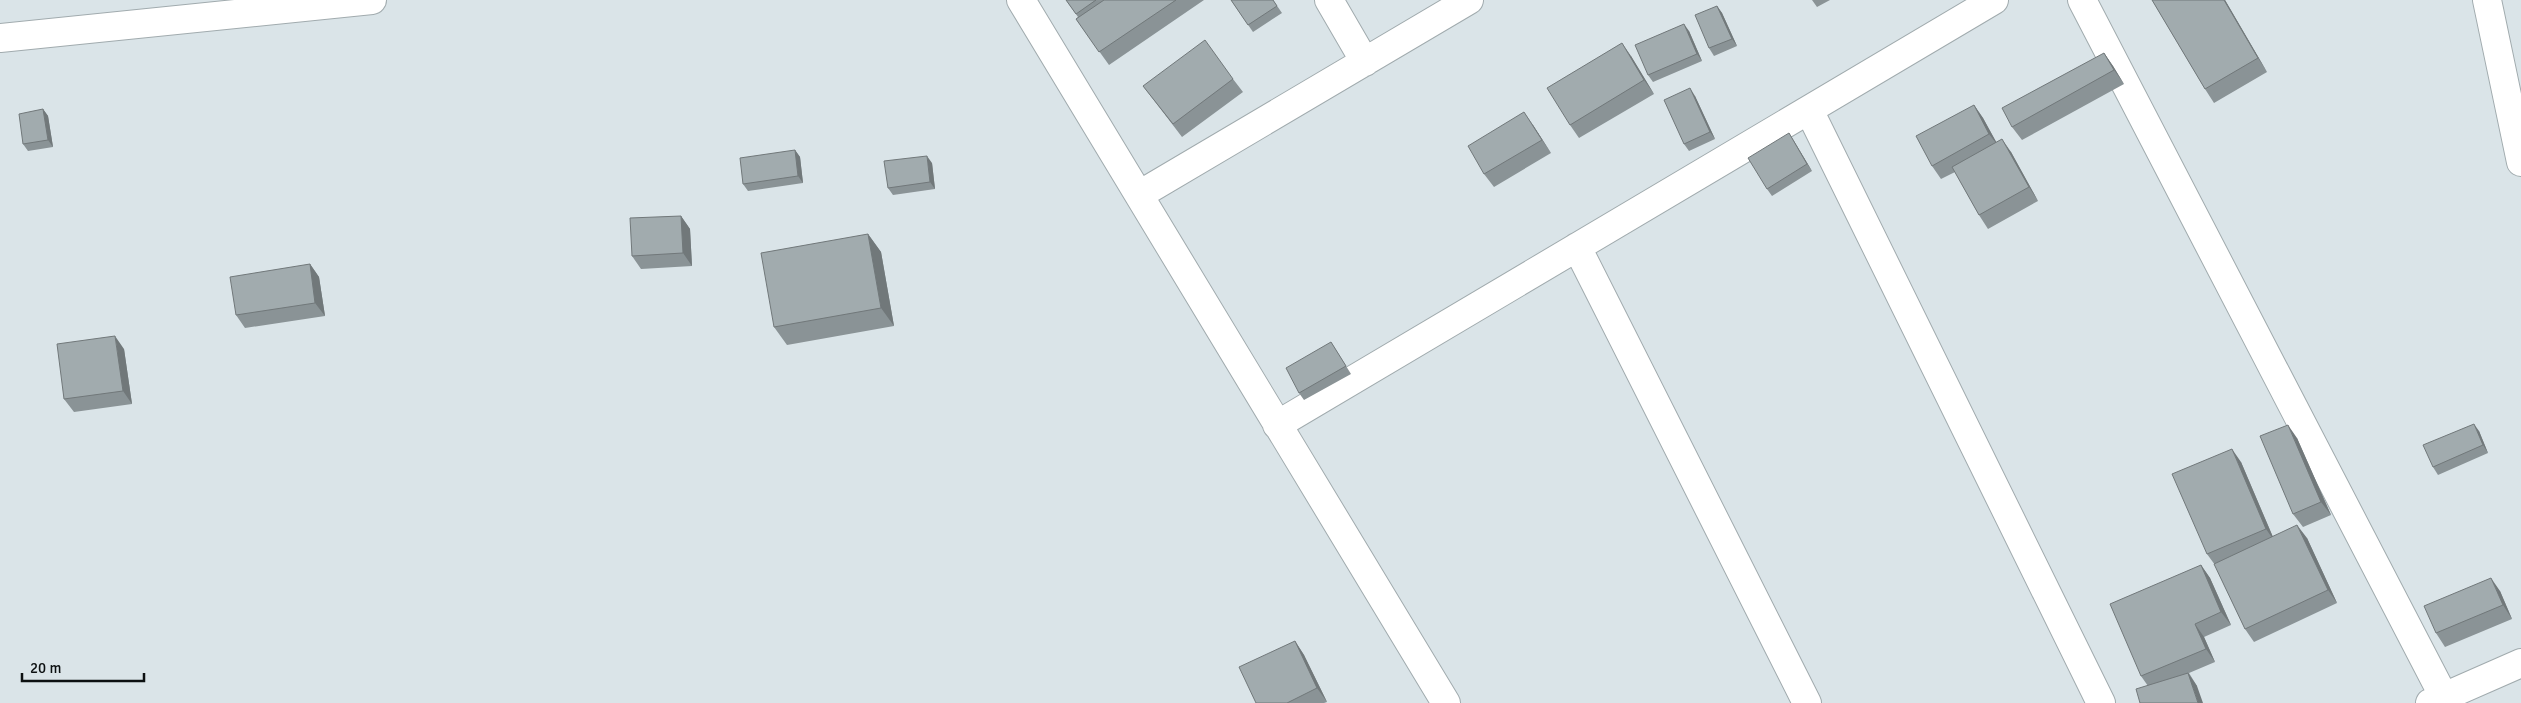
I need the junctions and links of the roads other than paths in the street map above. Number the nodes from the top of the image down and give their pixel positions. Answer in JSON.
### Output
{"nodes":[{"id":1,"x":372,"y":0,"type":"edge"},
{"id":2,"x":1021,"y":0,"type":"edge"},
{"id":3,"x":1329,"y":0,"type":"edge"},
{"id":4,"x":1469,"y":0,"type":"edge"},
{"id":5,"x":1994,"y":0,"type":"edge"},
{"id":6,"x":2082,"y":0,"type":"edge"},
{"id":7,"x":2487,"y":0,"type":"edge"},
{"id":8,"x":0,"y":38,"type":"edge"},
{"id":9,"x":1365,"y":62,"type":"junction"},
{"id":10,"x":1809,"y":110,"type":"junction"},
{"id":11,"x":2521,"y":162,"type":"edge"},
{"id":12,"x":1139,"y":195,"type":"junction"},
{"id":13,"x":1577,"y":247,"type":"junction"},
{"id":14,"x":1277,"y":425,"type":"junction"},
{"id":15,"x":2521,"y":663,"type":"edge"},
{"id":16,"x":2440,"y":701,"type":"edge"},
{"id":17,"x":1446,"y":703,"type":"edge"},
{"id":18,"x":1807,"y":703,"type":"edge"},
{"id":19,"x":2101,"y":703,"type":"edge"}],
"edges":[{"from":1,"to":8,"type":"street"},
{"from":2,"to":12,"type":"street"},
{"from":3,"to":9,"type":"street"},
{"from":4,"to":9,"type":"street"},
{"from":5,"to":10,"type":"street"},
{"from":6,"to":16,"type":"street"},
{"from":7,"to":11,"type":"street"},
{"from":9,"to":12,"type":"street"},
{"from":10,"to":13,"type":"street"},
{"from":10,"to":19,"type":"street"},
{"from":12,"to":14,"type":"street"},
{"from":13,"to":14,"type":"street"},
{"from":13,"to":18,"type":"street"},
{"from":14,"to":17,"type":"street"},
{"from":15,"to":16,"type":"street"}]}
